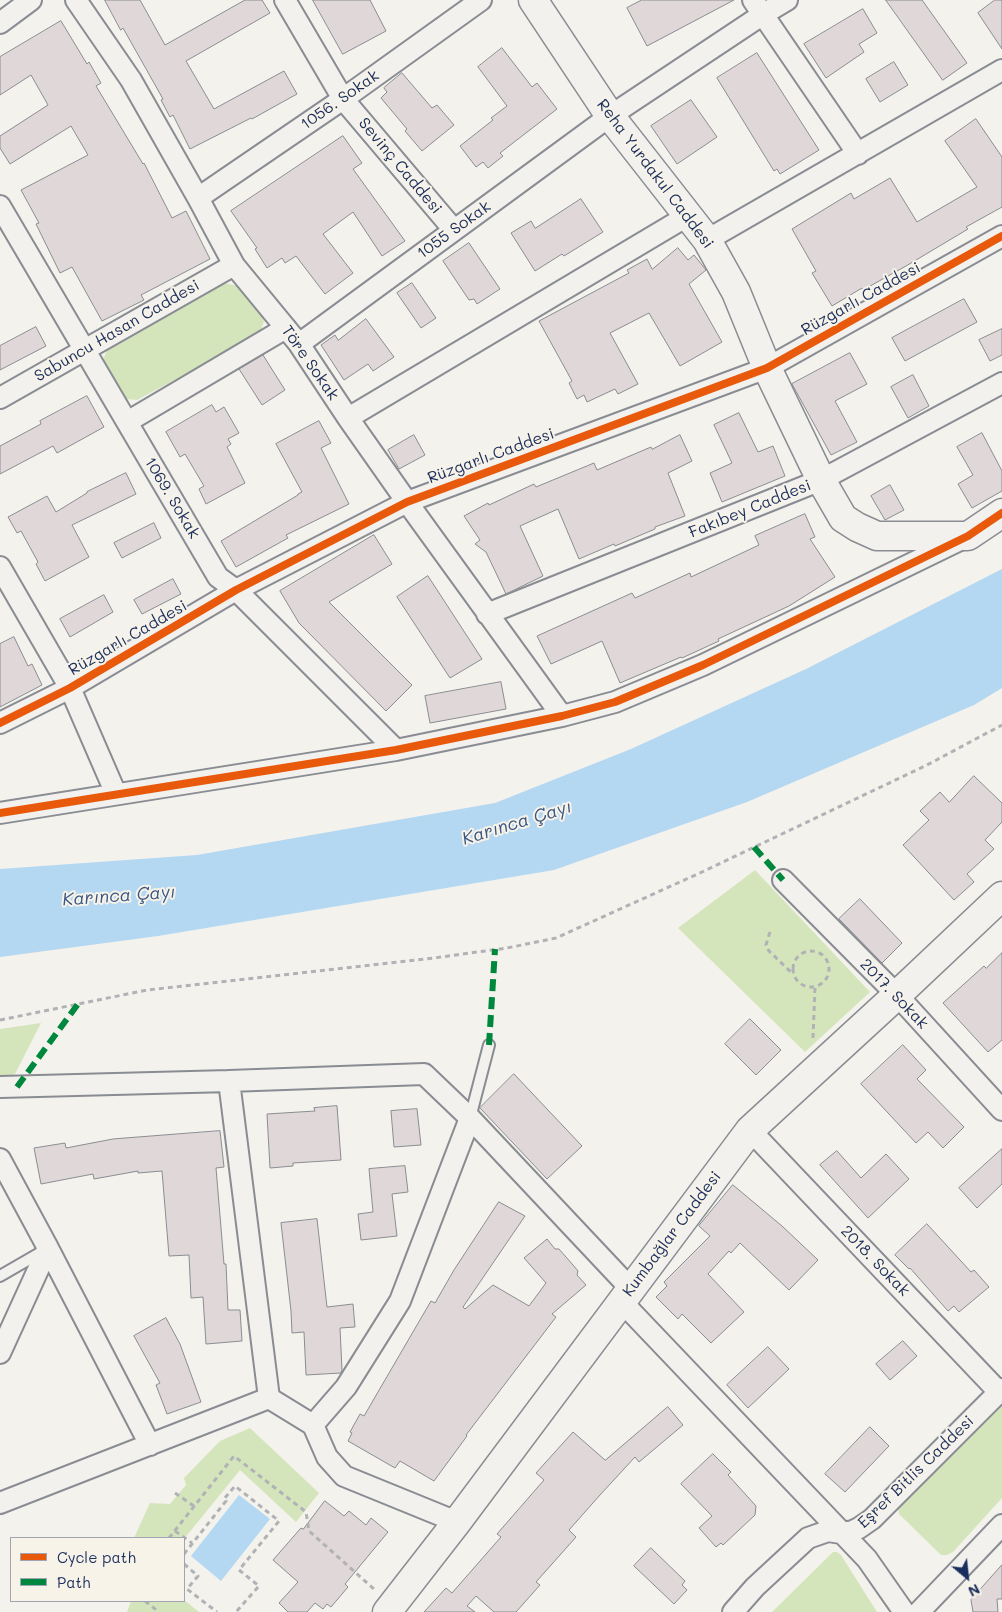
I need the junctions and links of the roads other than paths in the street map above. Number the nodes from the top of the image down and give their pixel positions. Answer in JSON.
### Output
{"nodes":[{"id":1,"x":30,"y":0,"type":"edge"},
{"id":2,"x":76,"y":0,"type":"edge"},
{"id":3,"x":285,"y":0,"type":"edge"},
{"id":4,"x":481,"y":0,"type":"edge"},
{"id":5,"x":533,"y":0,"type":"edge"},
{"id":6,"x":788,"y":0,"type":"edge"},
{"id":7,"x":757,"y":7,"type":"edge"},
{"id":8,"x":0,"y":23,"type":"edge"},
{"id":9,"x":1002,"y":70,"type":"edge"},
{"id":10,"x":343,"y":99,"type":"junction"},
{"id":11,"x":610,"y":116,"type":"junction"},
{"id":12,"x":858,"y":154,"type":"junction"},
{"id":13,"x":198,"y":198,"type":"junction"},
{"id":14,"x":0,"y":206,"type":"edge"},
{"id":15,"x":689,"y":215,"type":"junction"},
{"id":16,"x":454,"y":230,"type":"junction"},
{"id":17,"x":1002,"y":236,"type":"edge"},
{"id":18,"x":707,"y":240,"type":"junction"},
{"id":19,"x":234,"y":265,"type":"junction"},
{"id":20,"x":286,"y":328,"type":"junction"},
{"id":21,"x":298,"y":344,"type":"junction"},
{"id":22,"x":85,"y":350,"type":"junction"},
{"id":23,"x":767,"y":368,"type":"junction"},
{"id":24,"x":1002,"y":382,"type":"edge"},
{"id":25,"x":0,"y":398,"type":"edge"},
{"id":26,"x":348,"y":418,"type":"junction"},
{"id":27,"x":127,"y":422,"type":"junction"},
{"id":28,"x":821,"y":480,"type":"junction"},
{"id":29,"x":407,"y":502,"type":"junction"},
{"id":30,"x":1002,"y":513,"type":"edge"},
{"id":31,"x":968,"y":536,"type":"junction"},
{"id":32,"x":0,"y":566,"type":"edge"},
{"id":33,"x":236,"y":590,"type":"junction"},
{"id":34,"x":487,"y":614,"type":"junction"},
{"id":35,"x":70,"y":688,"type":"junction"},
{"id":36,"x":562,"y":716,"type":"junction"},
{"id":37,"x":0,"y":723,"type":"edge"},
{"id":38,"x":396,"y":750,"type":"junction"},
{"id":39,"x":116,"y":794,"type":"junction"},
{"id":40,"x":0,"y":813,"type":"edge"},
{"id":41,"x":783,"y":880,"type":"dead end"},
{"id":42,"x":1002,"y":896,"type":"edge"},
{"id":43,"x":897,"y":995,"type":"junction"},
{"id":44,"x":489,"y":1045,"type":"dead end"},
{"id":45,"x":229,"y":1081,"type":"junction"},
{"id":46,"x":0,"y":1087,"type":"edge"},
{"id":47,"x":1002,"y":1110,"type":"edge"},
{"id":48,"x":470,"y":1118,"type":"junction"},
{"id":49,"x":750,"y":1130,"type":"junction"},
{"id":50,"x":0,"y":1159,"type":"edge"},
{"id":51,"x":48,"y":1248,"type":"junction"},
{"id":52,"x":0,"y":1276,"type":"edge"},
{"id":53,"x":626,"y":1294,"type":"junction"},
{"id":54,"x":0,"y":1352,"type":"edge"},
{"id":55,"x":1001,"y":1390,"type":"edge"},
{"id":56,"x":269,"y":1398,"type":"junction"},
{"id":57,"x":313,"y":1424,"type":"junction"},
{"id":58,"x":150,"y":1445,"type":"junction"},
{"id":59,"x":0,"y":1503,"type":"edge"},
{"id":60,"x":457,"y":1522,"type":"junction"},
{"id":61,"x":1002,"y":1525,"type":"edge"},
{"id":62,"x":841,"y":1533,"type":"junction"},
{"id":63,"x":390,"y":1608,"type":"edge"},
{"id":64,"x":733,"y":1612,"type":"edge"},
{"id":65,"x":904,"y":1612,"type":"edge"},
{"id":66,"x":920,"y":1612,"type":"edge"}],
"edges":[{"from":1,"to":8,"type":"street"},
{"from":2,"to":13,"type":"street","name":"Töre Sokak"},
{"from":3,"to":10,"type":"street","name":"Sevinç Caddesi"},
{"from":4,"to":10,"type":"street","name":"1056. Sokak"},
{"from":5,"to":11,"type":"main road","name":"Reha Yurdakul Caddesi"},
{"from":6,"to":7,"type":"street","name":"1055 Sokak"},
{"from":7,"to":11,"type":"street","name":"1055 Sokak"},
{"from":7,"to":12,"type":"street"},
{"from":9,"to":12,"type":"street"},
{"from":10,"to":13,"type":"street","name":"1056. Sokak"},
{"from":10,"to":16,"type":"street","name":"Sevinç Caddesi"},
{"from":11,"to":15,"type":"main road","name":"Reha Yurdakul Caddesi"},
{"from":11,"to":16,"type":"street","name":"1055 Sokak"},
{"from":12,"to":18,"type":"street"},
{"from":13,"to":19,"type":"street","name":"Töre Sokak"},
{"from":14,"to":22,"type":"street","name":"1069. Sokak"},
{"from":15,"to":18,"type":"main road","name":"Reha Yurdakul Caddesi"},
{"from":15,"to":26,"type":"street"},
{"from":16,"to":21,"type":"street","name":"1055 Sokak"},
{"from":17,"to":23,"type":"street","name":"Rüzgarlı Caddesi"},
{"from":18,"to":23,"type":"main road","name":"Reha Yurdakul Caddesi"},
{"from":19,"to":20,"type":"street","name":"Töre Sokak"},
{"from":19,"to":22,"type":"street","name":"Sabuncu Hasan Caddesi"},
{"from":20,"to":21,"type":"street","name":"Töre Sokak"},
{"from":20,"to":27,"type":"street"},
{"from":21,"to":26,"type":"street","name":"Töre Sokak"},
{"from":22,"to":25,"type":"street","name":"Sabuncu Hasan Caddesi"},
{"from":22,"to":27,"type":"street","name":"1069. Sokak"},
{"from":23,"to":28,"type":"main road","name":"Reha Yurdakul Caddesi"},
{"from":23,"to":29,"type":"street","name":"Rüzgarlı Caddesi"},
{"from":24,"to":28,"type":"street","name":"Fakıbey Caddesi"},
{"from":26,"to":29,"type":"street","name":"Töre Sokak"},
{"from":27,"to":33,"type":"street","name":"1069. Sokak"},
{"from":28,"to":31,"type":"main road","name":"Reha Yurdakul Caddesi"},
{"from":28,"to":34,"type":"street","name":"Fakıbey Caddesi"},
{"from":29,"to":33,"type":"street","name":"Rüzgarlı Caddesi"},
{"from":29,"to":34,"type":"street","name":"Töre Sokak"},
{"from":30,"to":31,"type":"main road"},
{"from":31,"to":36,"type":"street"},
{"from":32,"to":35,"type":"street"},
{"from":33,"to":35,"type":"street","name":"Rüzgarlı Caddesi"},
{"from":33,"to":38,"type":"street","name":"1069. Sokak"},
{"from":34,"to":36,"type":"street","name":"Töre Sokak"},
{"from":35,"to":37,"type":"street","name":"Rüzgarlı Caddesi"},
{"from":35,"to":39,"type":"street"},
{"from":36,"to":38,"type":"street"},
{"from":38,"to":39,"type":"street"},
{"from":39,"to":40,"type":"street"},
{"from":41,"to":43,"type":"street","name":"2017. Sokak"},
{"from":42,"to":43,"type":"main road","name":"Kumbağlar Caddesi"},
{"from":43,"to":47,"type":"street","name":"2017. Sokak"},
{"from":43,"to":49,"type":"main road","name":"Kumbağlar Caddesi"},
{"from":44,"to":48,"type":"lane"},
{"from":45,"to":46,"type":"street"},
{"from":45,"to":48,"type":"street"},
{"from":45,"to":56,"type":"street"},
{"from":48,"to":53,"type":"street"},
{"from":48,"to":57,"type":"street"},
{"from":49,"to":53,"type":"main road","name":"Kumbağlar Caddesi"},
{"from":49,"to":55,"type":"street","name":"2018. Sokak"},
{"from":50,"to":51,"type":"street"},
{"from":51,"to":52,"type":"lane"},
{"from":51,"to":54,"type":"street"},
{"from":51,"to":58,"type":"street"},
{"from":53,"to":60,"type":"main road","name":"Kumbağlar Caddesi"},
{"from":53,"to":62,"type":"street"},
{"from":55,"to":62,"type":"street","name":"Eşref Bitlis Caddesi"},
{"from":56,"to":57,"type":"street"},
{"from":56,"to":58,"type":"street"},
{"from":57,"to":60,"type":"street"},
{"from":58,"to":59,"type":"street"},
{"from":60,"to":63,"type":"main road","name":"Kumbağlar Caddesi"},
{"from":61,"to":66,"type":"street"},
{"from":62,"to":64,"type":"street","name":"Eşref Bitlis Caddesi"},
{"from":62,"to":65,"type":"street"}]}
